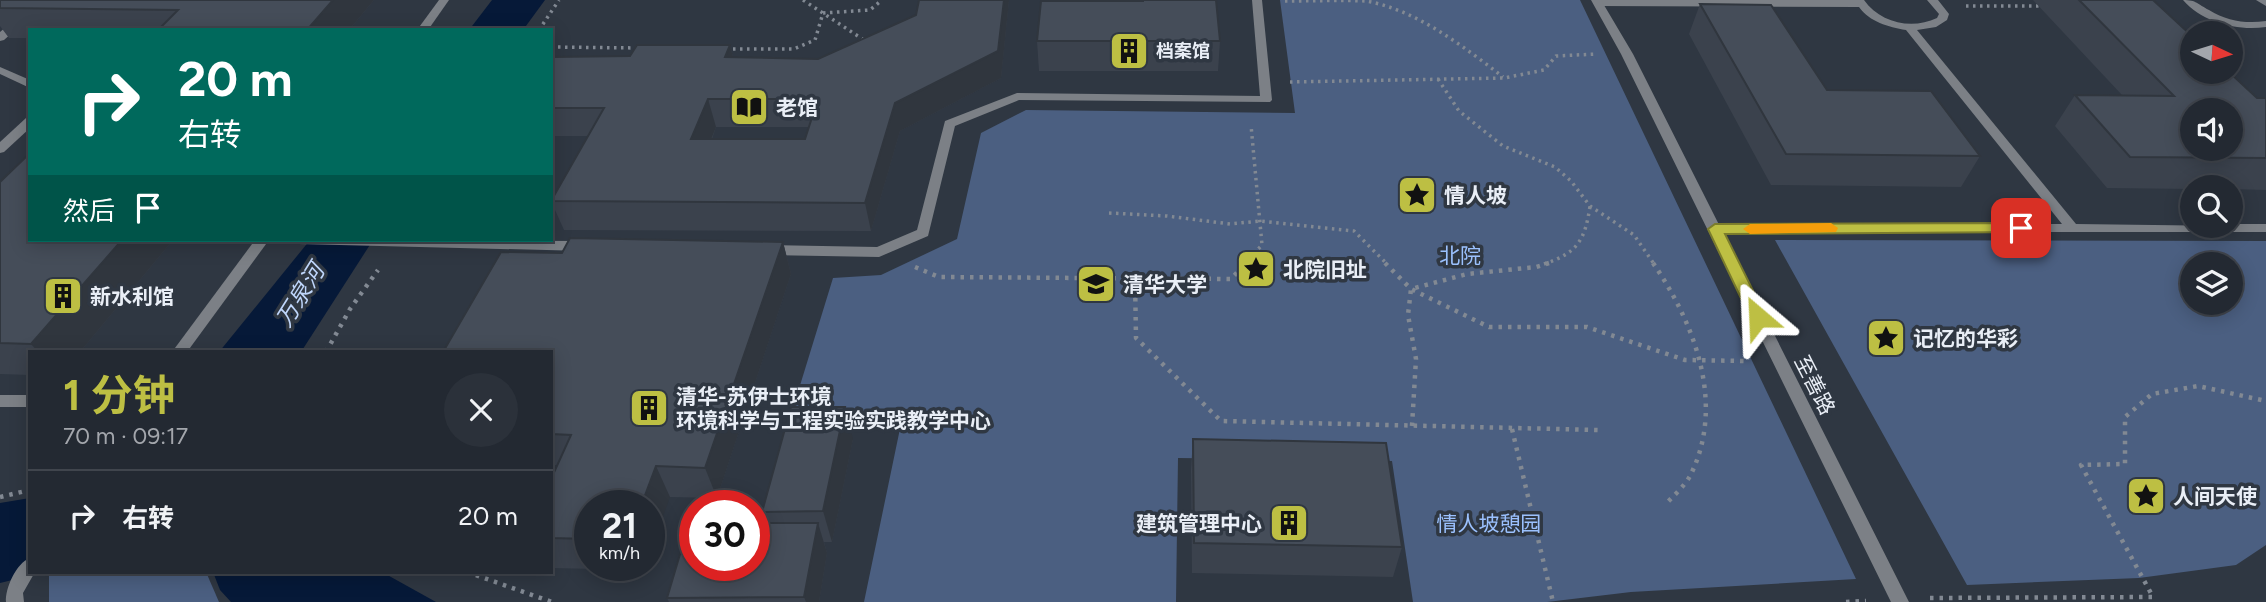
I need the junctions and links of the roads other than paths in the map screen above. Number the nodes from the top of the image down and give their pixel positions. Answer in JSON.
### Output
{"nodes":[{"id":1,"x":44,"y":0,"type":"edge"},
{"id":2,"x":444,"y":0,"type":"edge"},
{"id":3,"x":2188,"y":0,"type":"edge"},
{"id":4,"x":2261,"y":0,"type":"edge"},
{"id":5,"x":1258,"y":1,"type":"edge"},
{"id":6,"x":1597,"y":2,"type":"edge"},
{"id":7,"x":1859,"y":2,"type":"edge"},
{"id":8,"x":1936,"y":3,"type":"edge"},
{"id":9,"x":2266,"y":3,"type":"edge"},
{"id":10,"x":1909,"y":27,"type":"junction"},
{"id":11,"x":2264,"y":27,"type":"edge"},
{"id":12,"x":423,"y":28,"type":"edge"},
{"id":13,"x":0,"y":38,"type":"edge"},
{"id":14,"x":0,"y":70,"type":"edge"},
{"id":15,"x":28,"y":84,"type":"edge"},
{"id":16,"x":28,"y":123,"type":"edge"},
{"id":17,"x":0,"y":149,"type":"edge"},
{"id":18,"x":2072,"y":228,"type":"junction"},
{"id":19,"x":2266,"y":228,"type":"edge"},
{"id":20,"x":1715,"y":229,"type":"junction"},
{"id":21,"x":261,"y":242,"type":"edge"},
{"id":22,"x":391,"y":242,"type":"edge"},
{"id":23,"x":604,"y":246,"type":"edge"},
{"id":24,"x":755,"y":250,"type":"edge"},
{"id":25,"x":180,"y":350,"type":"edge"},
{"id":26,"x":0,"y":401,"type":"edge"},
{"id":27,"x":28,"y":401,"type":"edge"},
{"id":28,"x":28,"y":568,"type":"edge"},
{"id":29,"x":1899,"y":600,"type":"edge"},
{"id":30,"x":15,"y":602,"type":"edge"}],
"edges":[{"from":1,"to":13,"type":"street"},
{"from":2,"to":12,"type":"street"},
{"from":3,"to":11,"type":"street"},
{"from":4,"to":9,"type":"street"},
{"from":5,"to":24,"type":"street"},
{"from":6,"to":7,"type":"street"},
{"from":6,"to":20,"type":"street","name":"至善路"},
{"from":7,"to":10,"type":"street"},
{"from":8,"to":10,"type":"street"},
{"from":10,"to":18,"type":"street"},
{"from":14,"to":15,"type":"street"},
{"from":16,"to":17,"type":"street"},
{"from":18,"to":19,"type":"street"},
{"from":18,"to":20,"type":"street"},
{"from":20,"to":29,"type":"street","name":"至善路"},
{"from":21,"to":25,"type":"street"},
{"from":22,"to":23,"type":"street"},
{"from":26,"to":27,"type":"street"},
{"from":28,"to":30,"type":"street"}]}
